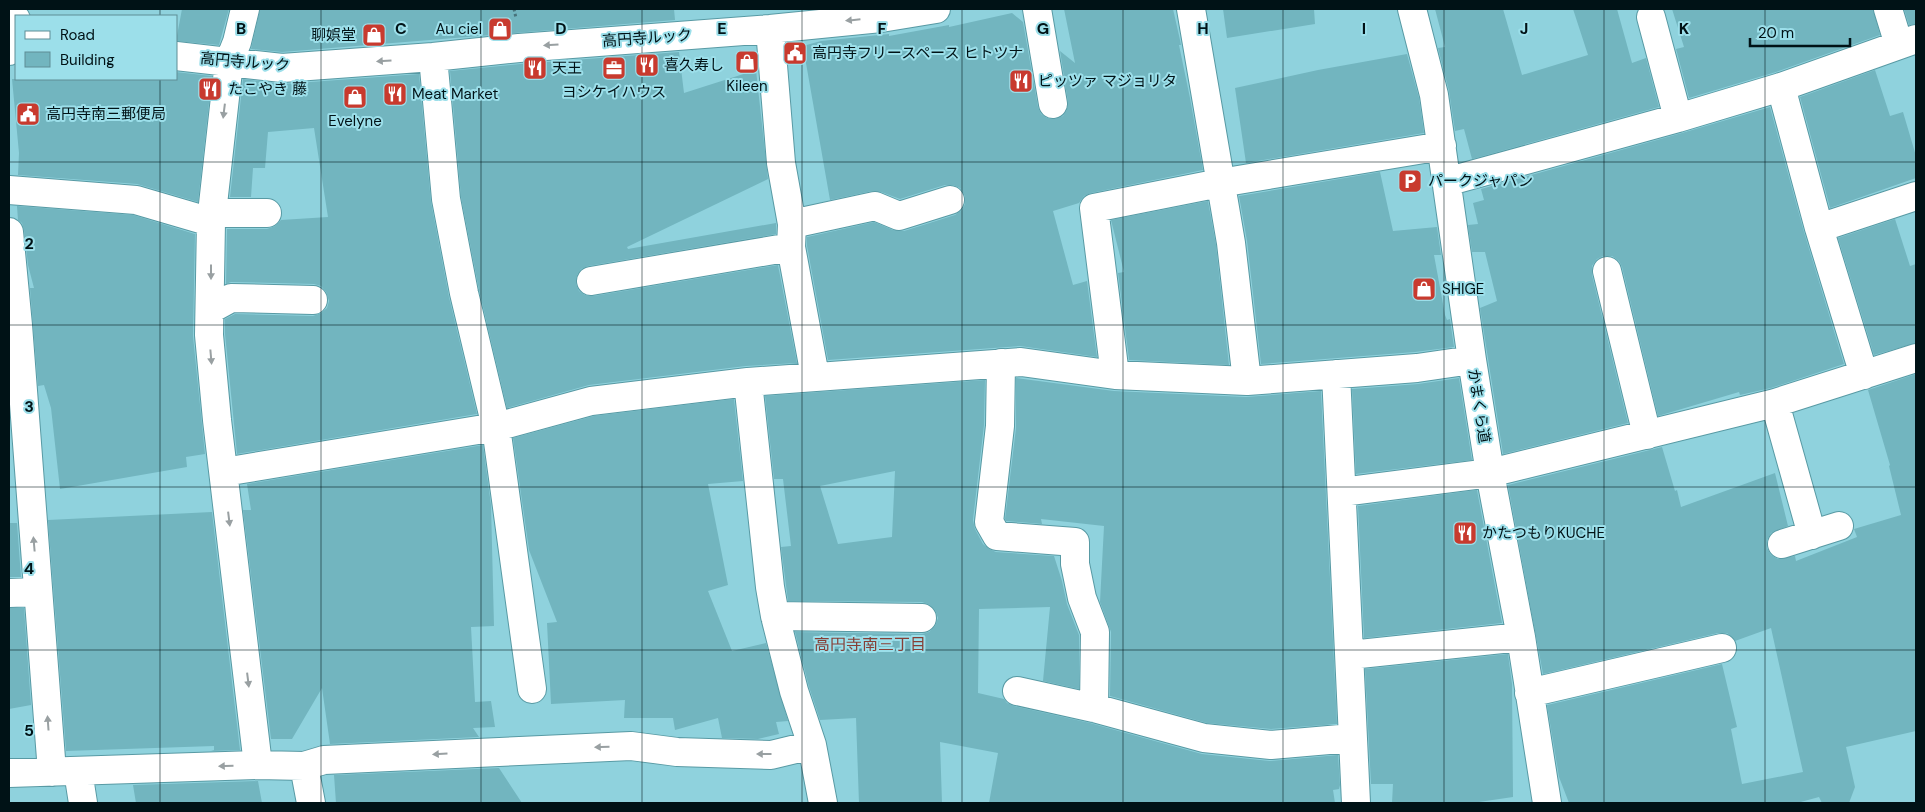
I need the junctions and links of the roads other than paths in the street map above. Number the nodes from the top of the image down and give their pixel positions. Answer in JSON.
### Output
{"nodes":[{"id":1,"x":245,"y":9,"type":"edge"},
{"id":2,"x":936,"y":9,"type":"edge"},
{"id":3,"x":1037,"y":9,"type":"edge"},
{"id":4,"x":1191,"y":9,"type":"edge"},
{"id":5,"x":1412,"y":9,"type":"edge"},
{"id":6,"x":1888,"y":9,"type":"edge"},
{"id":7,"x":1651,"y":17,"type":"dead end"},
{"id":8,"x":15,"y":23,"type":"edge"},
{"id":9,"x":770,"y":29,"type":"junction"},
{"id":10,"x":1908,"y":42,"type":"edge"},
{"id":11,"x":9,"y":50,"type":"edge"},
{"id":12,"x":178,"y":56,"type":"edge"},
{"id":13,"x":433,"y":57,"type":"junction"},
{"id":14,"x":230,"y":62,"type":"junction"},
{"id":15,"x":1782,"y":87,"type":"junction"},
{"id":16,"x":1053,"y":104,"type":"dead end"},
{"id":17,"x":1678,"y":118,"type":"junction"},
{"id":18,"x":1442,"y":146,"type":"junction"},
{"id":19,"x":1446,"y":182,"type":"junction"},
{"id":20,"x":1220,"y":183,"type":"junction"},
{"id":21,"x":9,"y":190,"type":"edge"},
{"id":22,"x":1916,"y":196,"type":"edge"},
{"id":23,"x":950,"y":200,"type":"dead end"},
{"id":24,"x":267,"y":213,"type":"dead end"},
{"id":25,"x":211,"y":218,"type":"junction"},
{"id":26,"x":1819,"y":228,"type":"junction"},
{"id":27,"x":9,"y":232,"type":"edge"},
{"id":28,"x":792,"y":235,"type":"junction"},
{"id":29,"x":1607,"y":271,"type":"dead end"},
{"id":30,"x":591,"y":281,"type":"dead end"},
{"id":31,"x":313,"y":300,"type":"dead end"},
{"id":32,"x":211,"y":309,"type":"junction"},
{"id":33,"x":13,"y":325,"type":"edge"},
{"id":34,"x":1916,"y":358,"type":"edge"},
{"id":35,"x":1472,"y":360,"type":"junction"},
{"id":36,"x":1001,"y":363,"type":"junction"},
{"id":37,"x":1336,"y":374,"type":"junction"},
{"id":38,"x":1115,"y":375,"type":"junction"},
{"id":39,"x":1864,"y":375,"type":"junction"},
{"id":40,"x":815,"y":376,"type":"junction"},
{"id":41,"x":1247,"y":380,"type":"junction"},
{"id":42,"x":748,"y":382,"type":"junction"},
{"id":43,"x":1775,"y":403,"type":"junction"},
{"id":44,"x":496,"y":427,"type":"junction"},
{"id":45,"x":1647,"y":435,"type":"junction"},
{"id":46,"x":224,"y":472,"type":"junction"},
{"id":47,"x":1490,"y":473,"type":"junction"},
{"id":48,"x":1342,"y":492,"type":"junction"},
{"id":49,"x":1839,"y":526,"type":"dead end"},
{"id":50,"x":1812,"y":535,"type":"junction"},
{"id":51,"x":1782,"y":544,"type":"dead end"},
{"id":52,"x":38,"y":592,"type":"junction"},
{"id":53,"x":9,"y":593,"type":"edge"},
{"id":54,"x":775,"y":616,"type":"junction"},
{"id":55,"x":922,"y":618,"type":"dead end"},
{"id":56,"x":1521,"y":637,"type":"junction"},
{"id":57,"x":1722,"y":648,"type":"dead end"},
{"id":58,"x":1350,"y":655,"type":"junction"},
{"id":59,"x":532,"y":689,"type":"dead end"},
{"id":60,"x":1017,"y":691,"type":"dead end"},
{"id":61,"x":1529,"y":692,"type":"junction"},
{"id":62,"x":1094,"y":708,"type":"junction"},
{"id":63,"x":1352,"y":738,"type":"junction"},
{"id":64,"x":812,"y":746,"type":"junction"},
{"id":65,"x":258,"y":765,"type":"junction"},
{"id":66,"x":304,"y":766,"type":"junction"},
{"id":67,"x":65,"y":771,"type":"junction"},
{"id":68,"x":9,"y":773,"type":"edge"},
{"id":69,"x":84,"y":803,"type":"edge"},
{"id":70,"x":311,"y":803,"type":"edge"},
{"id":71,"x":823,"y":803,"type":"edge"},
{"id":72,"x":1356,"y":803,"type":"edge"},
{"id":73,"x":1547,"y":803,"type":"edge"}],
"edges":[{"from":1,"to":14,"type":"street"},
{"from":2,"to":9,"type":"street","name":"高円寺ルック","one_way":true},
{"from":3,"to":16,"type":"street"},
{"from":4,"to":20,"type":"street"},
{"from":5,"to":18,"type":"street","name":"かまくら道"},
{"from":6,"to":10,"type":"street"},
{"from":7,"to":17,"type":"street"},
{"from":8,"to":11,"type":"street"},
{"from":9,"to":13,"type":"street","name":"高円寺ルック","one_way":true},
{"from":9,"to":28,"type":"street"},
{"from":10,"to":15,"type":"street"},
{"from":12,"to":14,"type":"street","name":"高円寺ルック"},
{"from":13,"to":14,"type":"street","name":"高円寺ルック","one_way":true},
{"from":13,"to":44,"type":"street"},
{"from":14,"to":25,"type":"street","one_way":true},
{"from":15,"to":17,"type":"street"},
{"from":15,"to":26,"type":"street"},
{"from":17,"to":19,"type":"street"},
{"from":18,"to":19,"type":"street","name":"かまくら道"},
{"from":18,"to":20,"type":"street"},
{"from":19,"to":35,"type":"street","name":"かまくら道"},
{"from":20,"to":38,"type":"street"},
{"from":20,"to":41,"type":"street"},
{"from":21,"to":25,"type":"street"},
{"from":22,"to":26,"type":"street"},
{"from":23,"to":28,"type":"street"},
{"from":24,"to":25,"type":"street"},
{"from":25,"to":32,"type":"street","one_way":true},
{"from":26,"to":39,"type":"street"},
{"from":27,"to":33,"type":"street"},
{"from":28,"to":30,"type":"street"},
{"from":28,"to":40,"type":"street"},
{"from":29,"to":45,"type":"street"},
{"from":31,"to":32,"type":"street"},
{"from":32,"to":46,"type":"street","one_way":true},
{"from":52,"to":33,"type":"street","one_way":true},
{"from":34,"to":39,"type":"street"},
{"from":35,"to":37,"type":"street"},
{"from":35,"to":47,"type":"street","name":"かまくら道"},
{"from":36,"to":38,"type":"street"},
{"from":36,"to":40,"type":"street"},
{"from":36,"to":62,"type":"street"},
{"from":37,"to":41,"type":"street"},
{"from":37,"to":48,"type":"street"},
{"from":38,"to":41,"type":"street"},
{"from":39,"to":43,"type":"street"},
{"from":40,"to":42,"type":"street"},
{"from":42,"to":44,"type":"street"},
{"from":42,"to":54,"type":"street"},
{"from":43,"to":45,"type":"street"},
{"from":43,"to":50,"type":"street"},
{"from":44,"to":46,"type":"street"},
{"from":44,"to":59,"type":"street"},
{"from":45,"to":47,"type":"street"},
{"from":46,"to":65,"type":"street","one_way":true},
{"from":47,"to":48,"type":"street"},
{"from":47,"to":56,"type":"street","name":"かまくら道"},
{"from":48,"to":58,"type":"street"},
{"from":49,"to":50,"type":"street"},
{"from":50,"to":51,"type":"street"},
{"from":52,"to":53,"type":"street"},
{"from":67,"to":52,"type":"street","one_way":true},
{"from":54,"to":55,"type":"street"},
{"from":54,"to":64,"type":"street"},
{"from":56,"to":58,"type":"street"},
{"from":56,"to":61,"type":"street","name":"かまくら道"},
{"from":57,"to":61,"type":"street"},
{"from":58,"to":63,"type":"street"},
{"from":60,"to":62,"type":"street"},
{"from":61,"to":73,"type":"street","name":"かまくら道"},
{"from":62,"to":63,"type":"street"},
{"from":63,"to":72,"type":"street"},
{"from":64,"to":66,"type":"street","one_way":true},
{"from":64,"to":71,"type":"street"},
{"from":65,"to":66,"type":"street"},
{"from":65,"to":67,"type":"street","one_way":true},
{"from":66,"to":70,"type":"street"},
{"from":67,"to":68,"type":"street"},
{"from":67,"to":69,"type":"street"}]}
